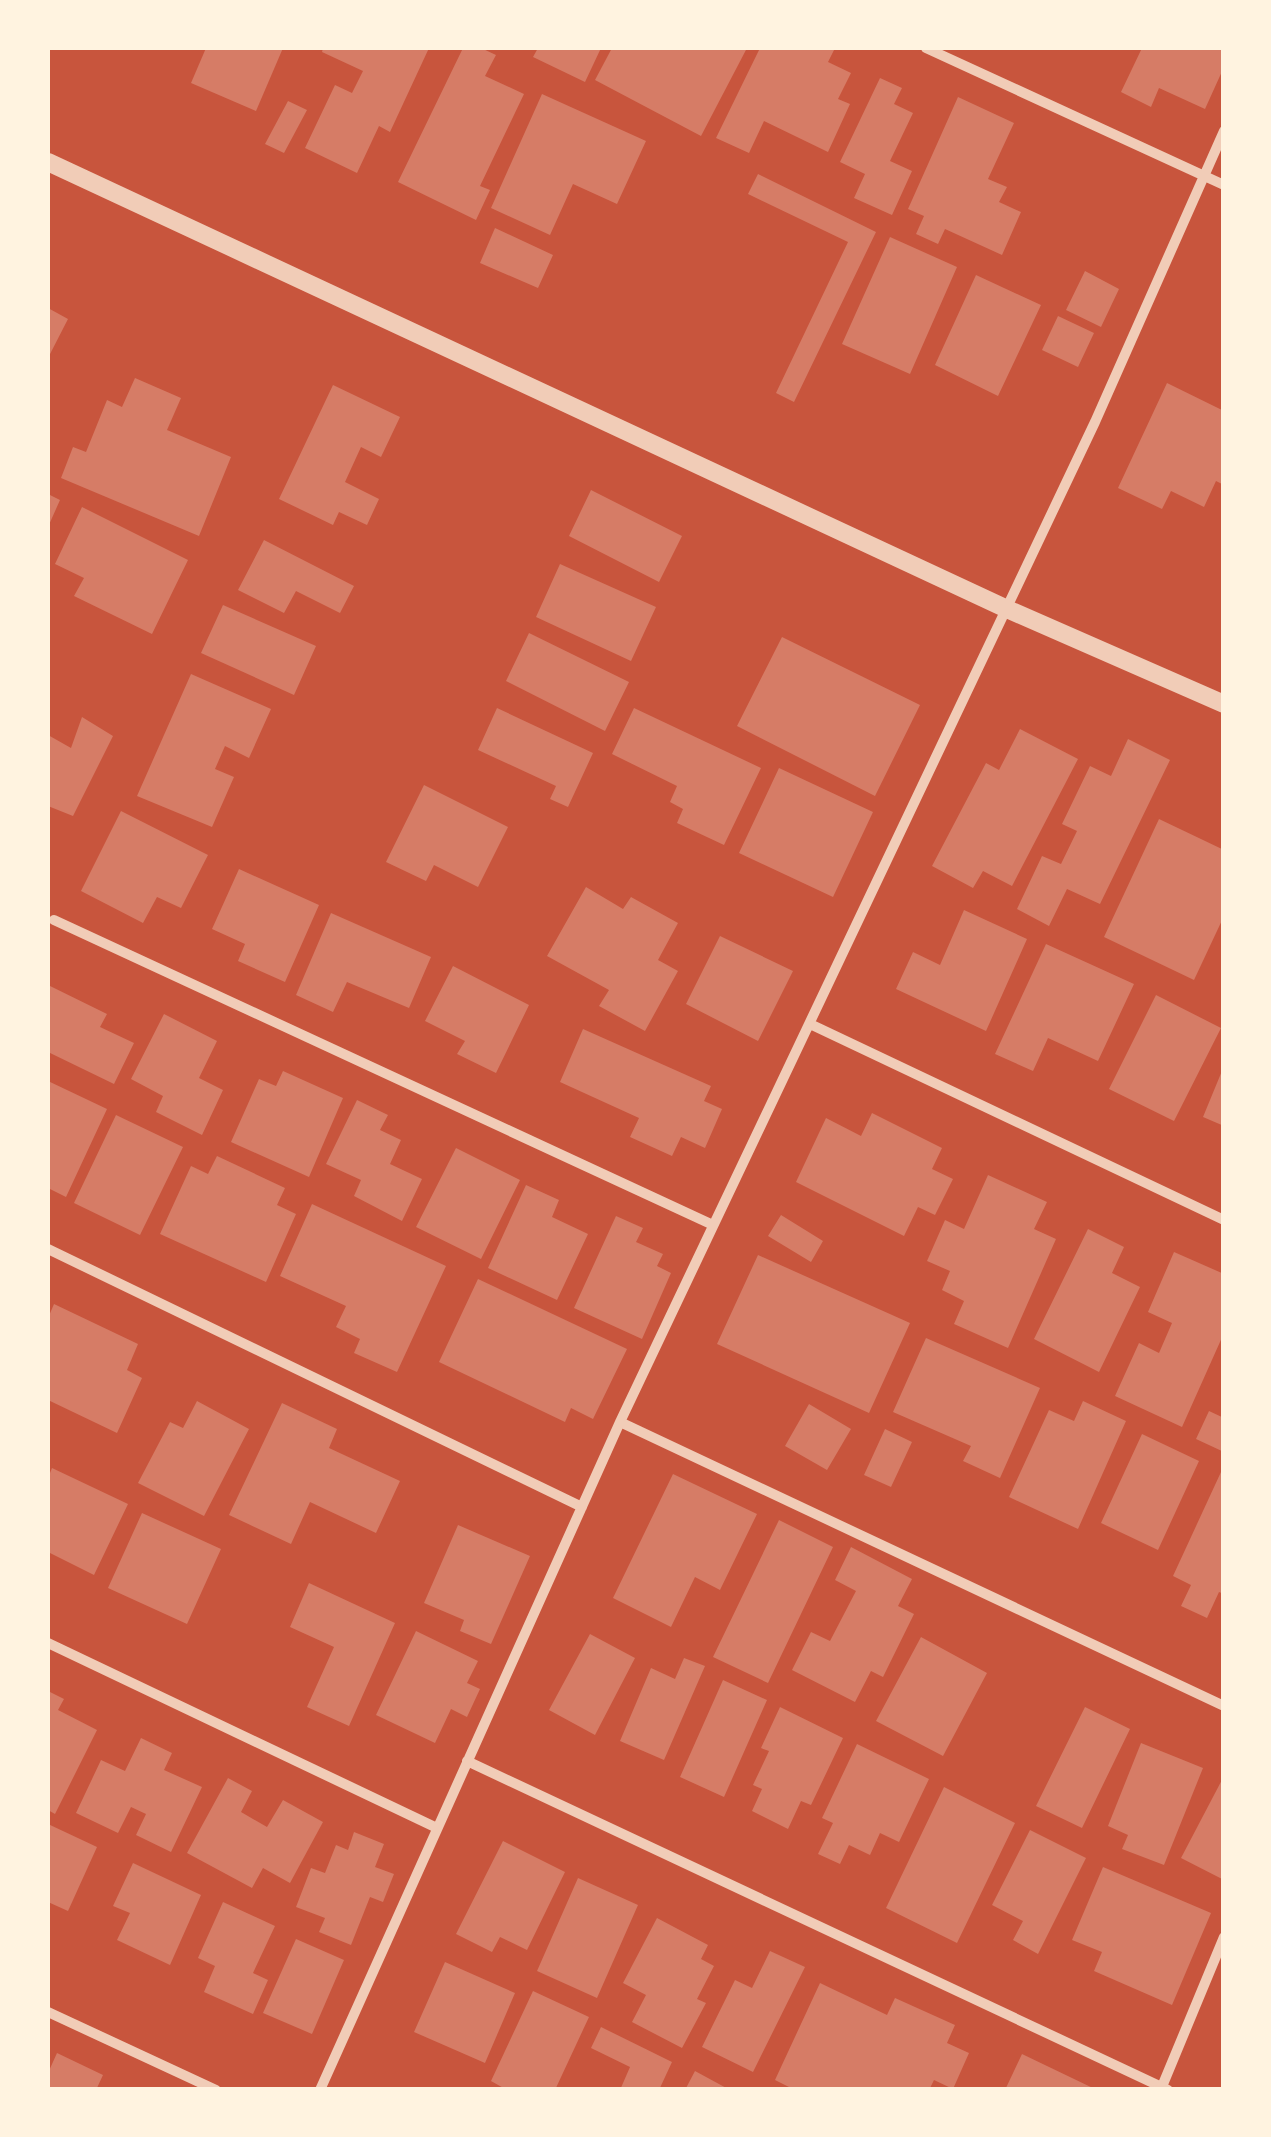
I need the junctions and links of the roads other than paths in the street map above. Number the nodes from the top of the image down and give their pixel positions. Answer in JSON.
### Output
{"nodes":[{"id":1,"x":926,"y":48,"type":"edge"},
{"id":2,"x":1224,"y":131,"type":"edge"},
{"id":3,"x":48,"y":162,"type":"edge"},
{"id":4,"x":1203,"y":176,"type":"junction"},
{"id":5,"x":1224,"y":185,"type":"edge"},
{"id":6,"x":1007,"y":610,"type":"junction"},
{"id":7,"x":1224,"y":704,"type":"edge"},
{"id":8,"x":54,"y":920,"type":"dead end"},
{"id":9,"x":810,"y":1024,"type":"junction"},
{"id":10,"x":1224,"y":1220,"type":"edge"},
{"id":11,"x":713,"y":1225,"type":"junction"},
{"id":12,"x":48,"y":1249,"type":"edge"},
{"id":13,"x":620,"y":1422,"type":"junction"},
{"id":14,"x":582,"y":1507,"type":"junction"},
{"id":15,"x":48,"y":1643,"type":"edge"},
{"id":16,"x":1224,"y":1706,"type":"edge"},
{"id":17,"x":467,"y":1761,"type":"junction"},
{"id":18,"x":437,"y":1828,"type":"junction"},
{"id":19,"x":1224,"y":1937,"type":"edge"},
{"id":20,"x":48,"y":2012,"type":"edge"},
{"id":21,"x":1164,"y":2089,"type":"edge"},
{"id":22,"x":216,"y":2090,"type":"edge"},
{"id":23,"x":320,"y":2090,"type":"edge"}],
"edges":[{"from":1,"to":4,"type":"street"},
{"from":2,"to":4,"type":"street"},
{"from":3,"to":6,"type":"street"},
{"from":4,"to":5,"type":"street"},
{"from":4,"to":6,"type":"street"},
{"from":6,"to":7,"type":"street"},
{"from":6,"to":9,"type":"street"},
{"from":8,"to":11,"type":"street"},
{"from":9,"to":10,"type":"street"},
{"from":9,"to":11,"type":"street"},
{"from":11,"to":13,"type":"street"},
{"from":12,"to":14,"type":"street"},
{"from":13,"to":14,"type":"street"},
{"from":13,"to":16,"type":"street"},
{"from":14,"to":17,"type":"street"},
{"from":15,"to":18,"type":"street"},
{"from":17,"to":18,"type":"street"},
{"from":17,"to":21,"type":"street"},
{"from":18,"to":23,"type":"street"},
{"from":19,"to":21,"type":"street"},
{"from":20,"to":22,"type":"street"}]}
